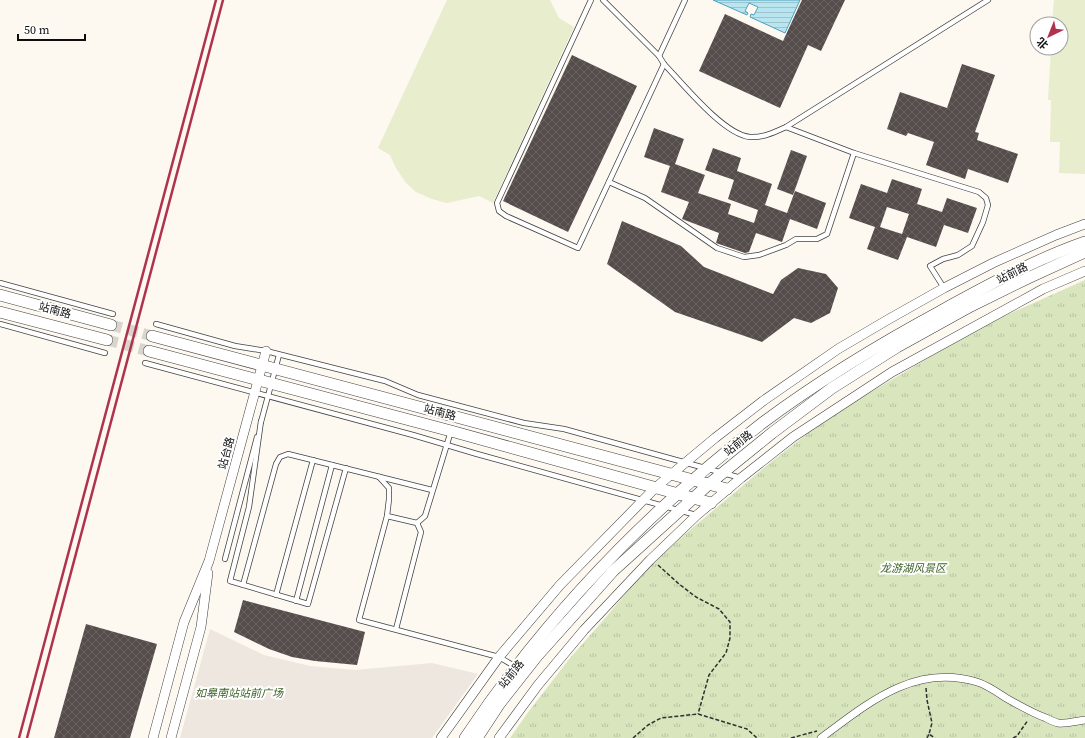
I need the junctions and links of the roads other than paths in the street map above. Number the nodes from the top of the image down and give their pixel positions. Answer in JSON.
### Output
{"nodes":[{"id":1,"x":591,"y":0,"type":"edge"},
{"id":2,"x":603,"y":0,"type":"edge"},
{"id":3,"x":685,"y":0,"type":"edge"},
{"id":4,"x":988,"y":0,"type":"edge"},
{"id":5,"x":659,"y":56,"type":"junction"},
{"id":6,"x":664,"y":64,"type":"junction"},
{"id":7,"x":786,"y":127,"type":"junction"},
{"id":8,"x":854,"y":153,"type":"junction"},
{"id":9,"x":610,"y":182,"type":"junction"},
{"id":10,"x":1085,"y":224,"type":"edge"},
{"id":11,"x":1085,"y":242,"type":"edge"},
{"id":12,"x":1085,"y":252,"type":"edge"},
{"id":13,"x":1085,"y":271,"type":"edge"},
{"id":14,"x":0,"y":283,"type":"edge"},
{"id":15,"x":944,"y":288,"type":"junction"},
{"id":16,"x":0,"y":295,"type":"edge"},
{"id":17,"x":0,"y":312,"type":"edge"},
{"id":18,"x":113,"y":314,"type":"dead end"},
{"id":19,"x":0,"y":324,"type":"edge"},
{"id":20,"x":156,"y":324,"type":"dead end"},
{"id":21,"x":111,"y":325,"type":"tunnel mouth"},
{"id":22,"x":152,"y":336,"type":"tunnel mouth"},
{"id":23,"x":107,"y":340,"type":"tunnel mouth"},
{"id":24,"x":149,"y":351,"type":"tunnel mouth"},
{"id":25,"x":266,"y":351,"type":"junction"},
{"id":26,"x":105,"y":353,"type":"dead end"},
{"id":27,"x":279,"y":355,"type":"junction"},
{"id":28,"x":145,"y":363,"type":"dead end"},
{"id":29,"x":262,"y":365,"type":"junction"},
{"id":30,"x":276,"y":369,"type":"junction"},
{"id":31,"x":258,"y":380,"type":"junction"},
{"id":32,"x":271,"y":384,"type":"junction"},
{"id":33,"x":254,"y":393,"type":"junction"},
{"id":34,"x":268,"y":397,"type":"junction"},
{"id":35,"x":261,"y":420,"type":"junction"},
{"id":36,"x":451,"y":431,"type":"junction"},
{"id":37,"x":446,"y":445,"type":"junction"},
{"id":38,"x":313,"y":460,"type":"junction"},
{"id":39,"x":686,"y":462,"type":"junction"},
{"id":40,"x":332,"y":465,"type":"junction"},
{"id":41,"x":346,"y":468,"type":"junction"},
{"id":42,"x":707,"y":468,"type":"junction"},
{"id":43,"x":722,"y":472,"type":"junction"},
{"id":44,"x":672,"y":474,"type":"junction"},
{"id":45,"x":379,"y":477,"type":"junction"},
{"id":46,"x":741,"y":478,"type":"junction"},
{"id":47,"x":693,"y":480,"type":"junction"},
{"id":48,"x":709,"y":484,"type":"junction"},
{"id":49,"x":655,"y":488,"type":"junction"},
{"id":50,"x":727,"y":489,"type":"junction"},
{"id":51,"x":432,"y":490,"type":"junction"},
{"id":52,"x":677,"y":494,"type":"junction"},
{"id":53,"x":693,"y":498,"type":"junction"},
{"id":54,"x":643,"y":500,"type":"junction"},
{"id":55,"x":711,"y":503,"type":"junction"},
{"id":56,"x":664,"y":506,"type":"junction"},
{"id":57,"x":679,"y":510,"type":"junction"},
{"id":58,"x":697,"y":515,"type":"junction"},
{"id":59,"x":387,"y":516,"type":"junction"},
{"id":60,"x":417,"y":522,"type":"junction"},
{"id":61,"x":224,"y":559,"type":"dead end"},
{"id":62,"x":209,"y":561,"type":"junction"},
{"id":63,"x":243,"y":585,"type":"junction"},
{"id":64,"x":276,"y":595,"type":"junction"},
{"id":65,"x":296,"y":601,"type":"junction"},
{"id":66,"x":396,"y":629,"type":"junction"},
{"id":67,"x":499,"y":657,"type":"junction"},
{"id":68,"x":516,"y":668,"type":"junction"},
{"id":69,"x":1085,"y":720,"type":"edge"},
{"id":70,"x":153,"y":738,"type":"edge"},
{"id":71,"x":171,"y":738,"type":"edge"},
{"id":72,"x":441,"y":738,"type":"edge"},
{"id":73,"x":465,"y":738,"type":"edge"},
{"id":74,"x":477,"y":738,"type":"edge"},
{"id":75,"x":499,"y":738,"type":"edge"},
{"id":76,"x":821,"y":738,"type":"edge"}],
"edges":[{"from":1,"to":9,"type":"lane"},
{"from":2,"to":5,"type":"lane"},
{"from":3,"to":5,"type":"lane"},
{"from":4,"to":7,"type":"lane"},
{"from":5,"to":6,"type":"lane"},
{"from":6,"to":7,"type":"lane"},
{"from":6,"to":9,"type":"lane"},
{"from":7,"to":8,"type":"lane"},
{"from":8,"to":9,"type":"lane"},
{"from":8,"to":15,"type":"lane"},
{"from":10,"to":15,"type":"street"},
{"from":11,"to":42,"type":"street","name":"站前路"},
{"from":12,"to":43,"type":"street","name":"站前路"},
{"from":13,"to":46,"type":"street"},
{"from":14,"to":18,"type":"lane"},
{"from":15,"to":39,"type":"street"},
{"from":16,"to":21,"type":"street","name":"站南路"},
{"from":17,"to":23,"type":"street","name":"站南路"},
{"from":19,"to":26,"type":"lane"},
{"from":20,"to":25,"type":"lane"},
{"from":22,"to":29,"type":"street","name":"站南路"},
{"from":24,"to":31,"type":"street","name":"站南路"},
{"from":25,"to":27,"type":"lane"},
{"from":25,"to":29,"type":"street","name":"站台路"},
{"from":27,"to":30,"type":"lane"},
{"from":27,"to":39,"type":"lane"},
{"from":28,"to":33,"type":"lane"},
{"from":29,"to":30,"type":"street","name":"站南路"},
{"from":29,"to":31,"type":"street","name":"站台路"},
{"from":30,"to":32,"type":"lane"},
{"from":30,"to":44,"type":"street","name":"站南路"},
{"from":31,"to":32,"type":"street","name":"站南路"},
{"from":31,"to":33,"type":"street","name":"站台路"},
{"from":32,"to":34,"type":"lane"},
{"from":32,"to":36,"type":"street","name":"站南路"},
{"from":33,"to":34,"type":"lane"},
{"from":33,"to":62,"type":"street","name":"站台路"},
{"from":34,"to":35,"type":"lane"},
{"from":34,"to":37,"type":"lane"},
{"from":35,"to":61,"type":"lane"},
{"from":35,"to":63,"type":"lane"},
{"from":36,"to":37,"type":"lane"},
{"from":36,"to":49,"type":"street","name":"站南路"},
{"from":37,"to":51,"type":"lane"},
{"from":37,"to":54,"type":"lane"},
{"from":38,"to":40,"type":"lane"},
{"from":38,"to":63,"type":"lane"},
{"from":38,"to":64,"type":"lane"},
{"from":39,"to":42,"type":"lane"},
{"from":39,"to":44,"type":"street"},
{"from":40,"to":41,"type":"lane"},
{"from":40,"to":65,"type":"lane"},
{"from":41,"to":45,"type":"lane"},
{"from":41,"to":65,"type":"lane"},
{"from":42,"to":43,"type":"lane"},
{"from":42,"to":47,"type":"street","name":"站前路"},
{"from":43,"to":46,"type":"lane"},
{"from":43,"to":48,"type":"street","name":"站前路"},
{"from":44,"to":47,"type":"street","name":"站南路"},
{"from":44,"to":49,"type":"street"},
{"from":45,"to":51,"type":"lane"},
{"from":45,"to":59,"type":"lane"},
{"from":46,"to":50,"type":"street"},
{"from":47,"to":48,"type":"street","name":"站南路"},
{"from":47,"to":52,"type":"street","name":"站前路"},
{"from":48,"to":50,"type":"street","name":"站南路"},
{"from":48,"to":53,"type":"street","name":"站前路"},
{"from":49,"to":52,"type":"street","name":"站南路"},
{"from":49,"to":54,"type":"street"},
{"from":50,"to":55,"type":"street"},
{"from":51,"to":60,"type":"lane"},
{"from":52,"to":53,"type":"street","name":"站南路"},
{"from":52,"to":56,"type":"street","name":"站前路"},
{"from":53,"to":55,"type":"street","name":"站南路"},
{"from":53,"to":57,"type":"street","name":"站前路"},
{"from":54,"to":56,"type":"lane"},
{"from":54,"to":67,"type":"street"},
{"from":55,"to":58,"type":"street"},
{"from":56,"to":57,"type":"lane"},
{"from":56,"to":68,"type":"street","name":"站前路"},
{"from":57,"to":58,"type":"lane"},
{"from":57,"to":74,"type":"street","name":"站前路"},
{"from":58,"to":75,"type":"street"},
{"from":59,"to":60,"type":"lane"},
{"from":59,"to":66,"type":"lane"},
{"from":60,"to":66,"type":"lane"},
{"from":62,"to":70,"type":"street","name":"站台路"},
{"from":62,"to":71,"type":"street","name":"站台路"},
{"from":63,"to":64,"type":"lane"},
{"from":64,"to":65,"type":"lane"},
{"from":66,"to":67,"type":"lane"},
{"from":67,"to":68,"type":"lane"},
{"from":67,"to":72,"type":"street"},
{"from":68,"to":73,"type":"street","name":"站前路"},
{"from":69,"to":76,"type":"street"}]}
